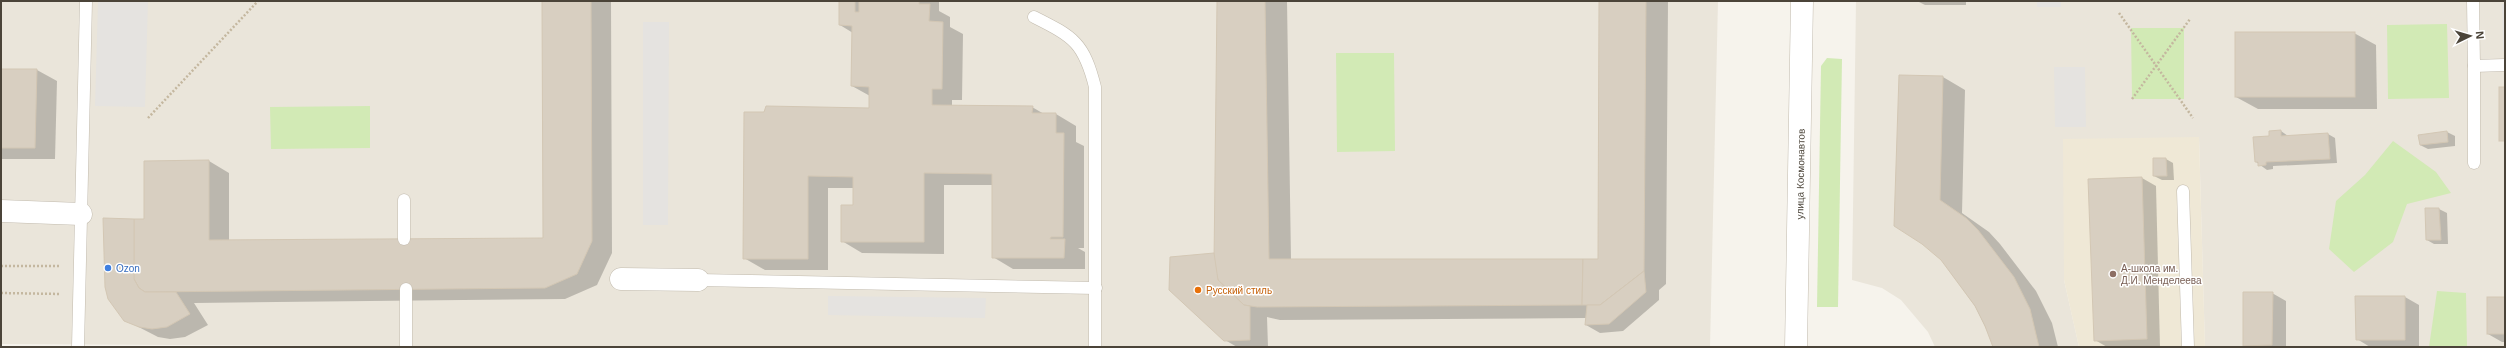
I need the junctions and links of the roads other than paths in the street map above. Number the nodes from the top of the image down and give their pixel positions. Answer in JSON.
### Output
{"nodes":[{"id":1,"x":86,"y":1,"type":"edge"},
{"id":2,"x":1802,"y":1,"type":"edge"},
{"id":3,"x":2473,"y":1,"type":"edge"},
{"id":4,"x":1034,"y":18,"type":"dead end"},
{"id":5,"x":2505,"y":65,"type":"edge"},
{"id":6,"x":2474,"y":66,"type":"junction"},
{"id":7,"x":2474,"y":163,"type":"dead end"},
{"id":8,"x":2183,"y":191,"type":"dead end"},
{"id":9,"x":404,"y":200,"type":"dead end"},
{"id":10,"x":1,"y":211,"type":"edge"},
{"id":11,"x":81,"y":214,"type":"junction"},
{"id":12,"x":404,"y":239,"type":"dead end"},
{"id":13,"x":621,"y":279,"type":"dead end"},
{"id":14,"x":698,"y":280,"type":"joint"},
{"id":15,"x":1096,"y":288,"type":"junction"},
{"id":16,"x":406,"y":289,"type":"dead end"},
{"id":17,"x":78,"y":347,"type":"edge"},
{"id":18,"x":406,"y":347,"type":"edge"},
{"id":19,"x":1095,"y":347,"type":"edge"},
{"id":20,"x":1796,"y":347,"type":"edge"},
{"id":21,"x":2188,"y":347,"type":"edge"}],
"edges":[{"from":1,"to":11,"type":"lane"},
{"from":2,"to":20,"type":"street","name":"улица Космонавтов"},
{"from":3,"to":6,"type":"lane"},
{"from":4,"to":15,"type":"lane"},
{"from":5,"to":6,"type":"lane"},
{"from":6,"to":7,"type":"lane"},
{"from":8,"to":21,"type":"lane"},
{"from":9,"to":12,"type":"lane"},
{"from":10,"to":11,"type":"street"},
{"from":11,"to":17,"type":"lane"},
{"from":13,"to":14,"type":"street"},
{"from":14,"to":15,"type":"lane"},
{"from":15,"to":19,"type":"lane"},
{"from":16,"to":18,"type":"lane"}]}
